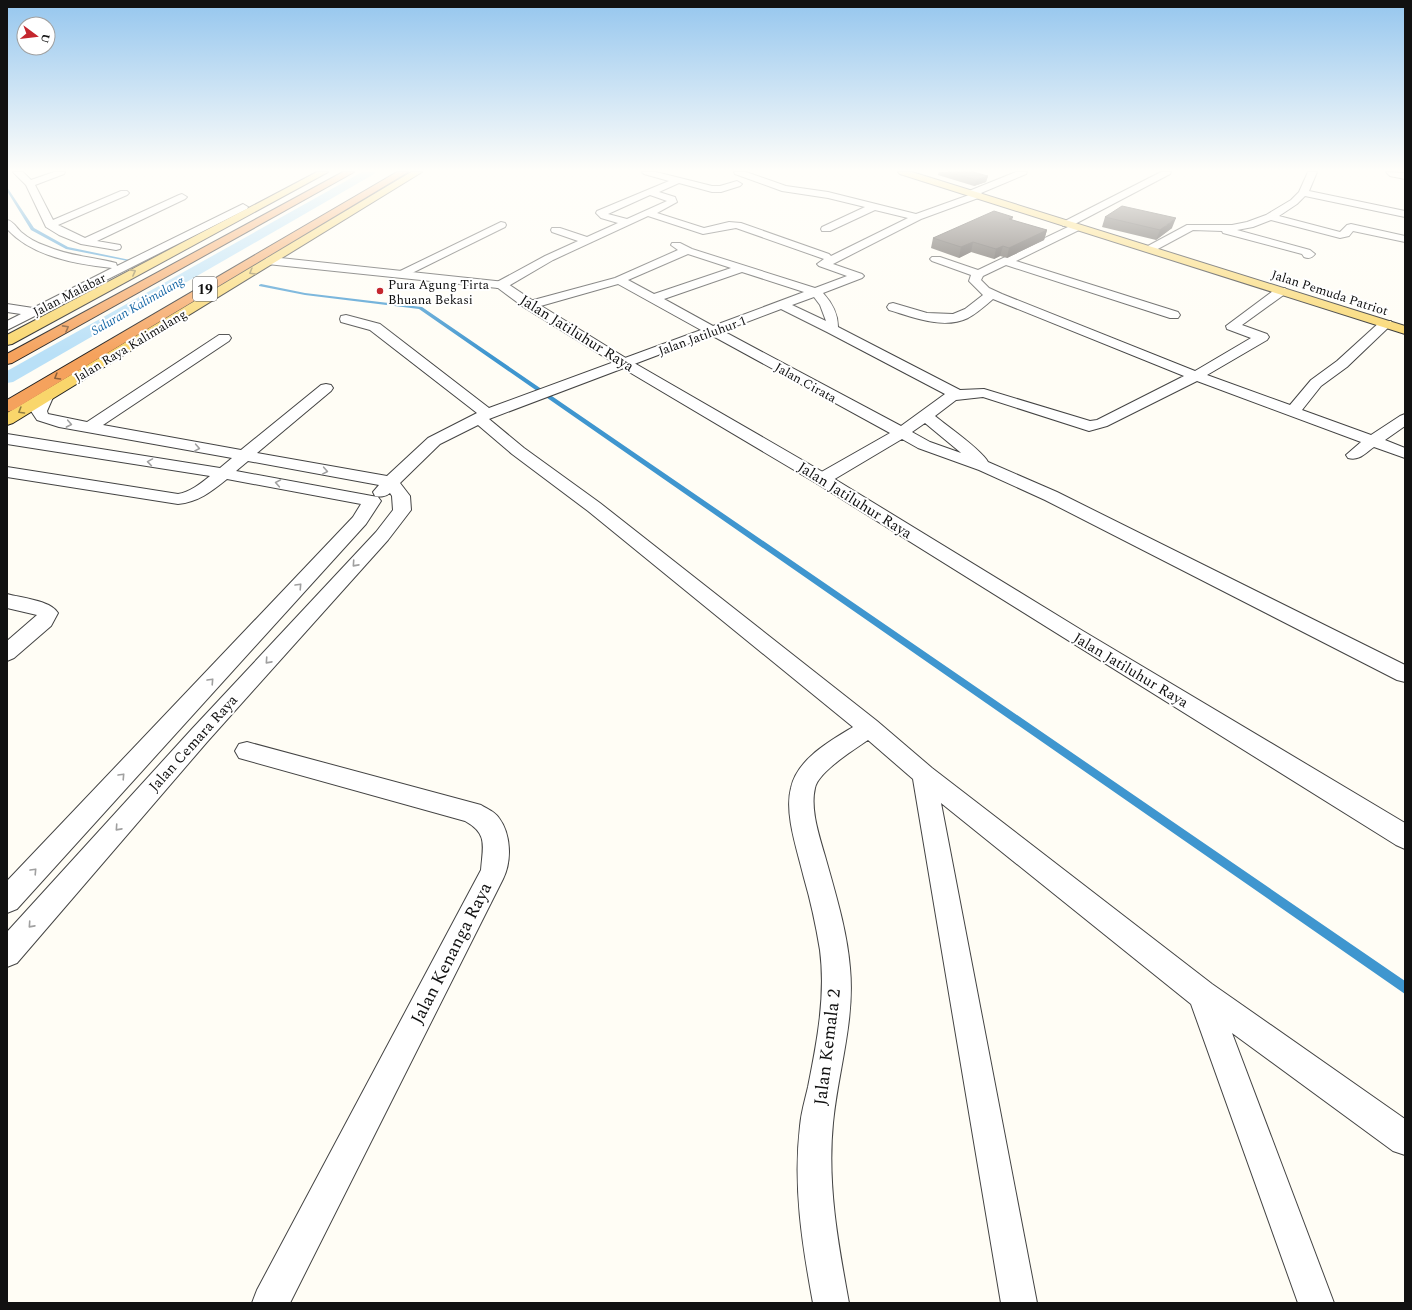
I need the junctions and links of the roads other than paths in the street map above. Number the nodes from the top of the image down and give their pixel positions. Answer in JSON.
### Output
{"nodes":[{"id":1,"x":64,"y":233,"type":"edge"},
{"id":2,"x":104,"y":233,"type":"edge"},
{"id":3,"x":191,"y":233,"type":"edge"},
{"id":4,"x":207,"y":233,"type":"edge"},
{"id":5,"x":238,"y":233,"type":"edge"},
{"id":6,"x":300,"y":233,"type":"edge"},
{"id":7,"x":317,"y":233,"type":"edge"},
{"id":8,"x":485,"y":233,"type":"edge"},
{"id":9,"x":566,"y":233,"type":"edge"},
{"id":10,"x":602,"y":233,"type":"edge"},
{"id":11,"x":761,"y":233,"type":"edge"},
{"id":12,"x":885,"y":233,"type":"edge"},
{"id":13,"x":1057,"y":233,"type":"edge"},
{"id":14,"x":1098,"y":233,"type":"edge"},
{"id":15,"x":1180,"y":233,"type":"edge"},
{"id":16,"x":1234,"y":233,"type":"edge"},
{"id":17,"x":1376,"y":233,"type":"edge"},
{"id":18,"x":12,"y":237,"type":"edge"},
{"id":19,"x":1405,"y":239,"type":"edge"},
{"id":20,"x":587,"y":240,"type":"junction"},
{"id":21,"x":85,"y":242,"type":"junction"},
{"id":22,"x":670,"y":242,"type":"dead end"},
{"id":23,"x":116,"y":247,"type":"dead end"},
{"id":24,"x":133,"y":249,"type":"dead end"},
{"id":25,"x":1150,"y":249,"type":"junction"},
{"id":26,"x":688,"y":251,"type":"junction"},
{"id":27,"x":153,"y":252,"type":"junction"},
{"id":28,"x":167,"y":254,"type":"junction"},
{"id":29,"x":1308,"y":255,"type":"dead end"},
{"id":30,"x":825,"y":256,"type":"dead end"},
{"id":31,"x":936,"y":259,"type":"edge"},
{"id":32,"x":271,"y":261,"type":"junction"},
{"id":33,"x":1005,"y":262,"type":"junction"},
{"id":34,"x":112,"y":265,"type":"dead end"},
{"id":35,"x":742,"y":268,"type":"junction"},
{"id":36,"x":979,"y":274,"type":"junction"},
{"id":37,"x":400,"y":275,"type":"junction"},
{"id":38,"x":618,"y":280,"type":"junction"},
{"id":39,"x":501,"y":285,"type":"junction"},
{"id":40,"x":1282,"y":291,"type":"junction"},
{"id":41,"x":816,"y":292,"type":"junction"},
{"id":42,"x":992,"y":294,"type":"junction"},
{"id":43,"x":652,"y":299,"type":"junction"},
{"id":44,"x":530,"y":305,"type":"junction"},
{"id":45,"x":782,"y":305,"type":"junction"},
{"id":46,"x":893,"y":307,"type":"dead end"},
{"id":47,"x":7,"y":308,"type":"edge"},
{"id":48,"x":37,"y":316,"type":"junction"},
{"id":49,"x":1174,"y":316,"type":"dead end"},
{"id":50,"x":346,"y":319,"type":"dead end"},
{"id":51,"x":1386,"y":324,"type":"junction"},
{"id":52,"x":7,"y":326,"type":"edge"},
{"id":53,"x":832,"y":329,"type":"junction"},
{"id":54,"x":1405,"y":330,"type":"edge"},
{"id":55,"x":712,"y":331,"type":"junction"},
{"id":56,"x":224,"y":338,"type":"dead end"},
{"id":57,"x":7,"y":341,"type":"edge"},
{"id":58,"x":7,"y":360,"type":"edge"},
{"id":59,"x":624,"y":363,"type":"junction"},
{"id":60,"x":1196,"y":376,"type":"junction"},
{"id":61,"x":326,"y":388,"type":"dead end"},
{"id":62,"x":47,"y":395,"type":"junction"},
{"id":63,"x":958,"y":395,"type":"junction"},
{"id":64,"x":7,"y":407,"type":"edge"},
{"id":65,"x":1292,"y":412,"type":"junction"},
{"id":66,"x":483,"y":416,"type":"junction"},
{"id":67,"x":926,"y":416,"type":"junction"},
{"id":68,"x":1405,"y":419,"type":"edge"},
{"id":69,"x":7,"y":420,"type":"edge"},
{"id":70,"x":89,"y":428,"type":"junction"},
{"id":71,"x":900,"y":434,"type":"junction"},
{"id":72,"x":7,"y":439,"type":"edge"},
{"id":73,"x":1371,"y":441,"type":"junction"},
{"id":74,"x":1405,"y":453,"type":"edge"},
{"id":75,"x":1354,"y":455,"type":"dead end"},
{"id":76,"x":243,"y":456,"type":"junction"},
{"id":77,"x":985,"y":467,"type":"junction"},
{"id":78,"x":7,"y":472,"type":"edge"},
{"id":79,"x":222,"y":473,"type":"junction"},
{"id":80,"x":822,"y":479,"type":"junction"},
{"id":81,"x":390,"y":482,"type":"junction"},
{"id":82,"x":372,"y":501,"type":"junction"},
{"id":83,"x":7,"y":601,"type":"edge"},
{"id":84,"x":7,"y":652,"type":"edge"},
{"id":85,"x":1405,"y":674,"type":"edge"},
{"id":86,"x":869,"y":727,"type":"junction"},
{"id":87,"x":167,"y":728,"type":"junction"},
{"id":88,"x":200,"y":736,"type":"junction"},
{"id":89,"x":247,"y":751,"type":"dead end"},
{"id":90,"x":924,"y":775,"type":"junction"},
{"id":91,"x":1405,"y":837,"type":"edge"},
{"id":92,"x":7,"y":900,"type":"edge"},
{"id":93,"x":7,"y":953,"type":"edge"},
{"id":94,"x":1202,"y":994,"type":"junction"},
{"id":95,"x":1405,"y":1140,"type":"edge"},
{"id":96,"x":270,"y":1303,"type":"edge"},
{"id":97,"x":831,"y":1303,"type":"edge"},
{"id":98,"x":1019,"y":1303,"type":"edge"},
{"id":99,"x":1316,"y":1303,"type":"edge"}],
"edges":[{"from":1,"to":21,"type":"street"},
{"from":2,"to":21,"type":"street"},
{"from":3,"to":27,"type":"street","name":"Jalan Malabar"},
{"from":4,"to":28,"type":"main road"},
{"from":58,"to":5,"type":"highway","number":"19","one_way":true},
{"from":6,"to":64,"type":"highway","number":"19","one_way":true},
{"from":7,"to":32,"type":"main road","name":"Jalan Raya Kalimalang"},
{"from":8,"to":37,"type":"street"},
{"from":9,"to":20,"type":"street"},
{"from":10,"to":20,"type":"street"},
{"from":11,"to":30,"type":"street"},
{"from":12,"to":41,"type":"street","name":"Jalan Jatiluhur 1"},
{"from":13,"to":33,"type":"street"},
{"from":14,"to":25,"type":"main road","name":"Jalan Pemuda Patriot"},
{"from":15,"to":25,"type":"street"},
{"from":16,"to":29,"type":"street"},
{"from":17,"to":19,"type":"street"},
{"from":18,"to":34,"type":"street"},
{"from":20,"to":39,"type":"street"},
{"from":21,"to":23,"type":"street"},
{"from":22,"to":26,"type":"street"},
{"from":24,"to":27,"type":"street"},
{"from":25,"to":40,"type":"main road","name":"Jalan Pemuda Patriot"},
{"from":26,"to":35,"type":"street"},
{"from":26,"to":38,"type":"street"},
{"from":27,"to":28,"type":"street"},
{"from":27,"to":48,"type":"street","name":"Jalan Malabar"},
{"from":57,"to":28,"type":"main road","one_way":true},
{"from":31,"to":36,"type":"street"},
{"from":32,"to":37,"type":"street","name":"Jalan Jatiluhur Raya"},
{"from":32,"to":62,"type":"main road","name":"Jalan Raya Kalimalang","one_way":true},
{"from":33,"to":36,"type":"street"},
{"from":33,"to":49,"type":"street"},
{"from":35,"to":41,"type":"street"},
{"from":35,"to":43,"type":"street"},
{"from":36,"to":42,"type":"street"},
{"from":37,"to":39,"type":"street","name":"Jalan Jatiluhur Raya"},
{"from":38,"to":43,"type":"street","name":"Jalan Cirata"},
{"from":38,"to":44,"type":"street"},
{"from":39,"to":44,"type":"street","name":"Jalan Jatiluhur Raya"},
{"from":40,"to":51,"type":"main road","name":"Jalan Pemuda Patriot"},
{"from":40,"to":60,"type":"street"},
{"from":41,"to":45,"type":"street","name":"Jalan Jatiluhur 1"},
{"from":41,"to":53,"type":"street"},
{"from":42,"to":46,"type":"street"},
{"from":42,"to":60,"type":"street"},
{"from":43,"to":55,"type":"street","name":"Jalan Cirata"},
{"from":44,"to":59,"type":"street","name":"Jalan Jatiluhur Raya"},
{"from":45,"to":53,"type":"street"},
{"from":45,"to":55,"type":"street","name":"Jalan Jatiluhur 1"},
{"from":47,"to":48,"type":"street"},
{"from":48,"to":52,"type":"street","name":"Jalan Malabar"},
{"from":50,"to":66,"type":"street"},
{"from":51,"to":54,"type":"main road","name":"Jalan Pemuda Patriot"},
{"from":51,"to":65,"type":"street"},
{"from":53,"to":63,"type":"street"},
{"from":55,"to":59,"type":"street","name":"Jalan Jatiluhur 1"},
{"from":55,"to":71,"type":"street","name":"Jalan Cirata"},
{"from":56,"to":70,"type":"street"},
{"from":59,"to":66,"type":"street","name":"Jalan Jatiluhur 1"},
{"from":59,"to":80,"type":"street","name":"Jalan Jatiluhur Raya"},
{"from":60,"to":63,"type":"street"},
{"from":60,"to":65,"type":"street"},
{"from":61,"to":76,"type":"street"},
{"from":62,"to":69,"type":"main road","name":"Jalan Raya Kalimalang","one_way":true},
{"from":62,"to":70,"type":"street","one_way":true},
{"from":63,"to":67,"type":"street"},
{"from":65,"to":73,"type":"street"},
{"from":66,"to":81,"type":"street","name":"Jalan Jatiluhur 1"},
{"from":66,"to":86,"type":"street"},
{"from":67,"to":71,"type":"street"},
{"from":67,"to":77,"type":"street"},
{"from":68,"to":73,"type":"street"},
{"from":70,"to":76,"type":"street","one_way":true},
{"from":71,"to":77,"type":"street","name":"Jalan Cirata"},
{"from":71,"to":80,"type":"street"},
{"from":79,"to":72,"type":"street","one_way":true},
{"from":73,"to":74,"type":"street"},
{"from":73,"to":75,"type":"street"},
{"from":76,"to":79,"type":"street"},
{"from":76,"to":81,"type":"street","one_way":true},
{"from":77,"to":85,"type":"street"},
{"from":78,"to":79,"type":"street"},
{"from":82,"to":79,"type":"street","one_way":true},
{"from":80,"to":91,"type":"street","name":"Jalan Jatiluhur Raya"},
{"from":81,"to":82,"type":"street","name":"Jalan Jatiluhur 1"},
{"from":81,"to":88,"type":"street","name":"Jalan Cemara Raya","one_way":true},
{"from":87,"to":82,"type":"street","name":"Jalan Cemara Raya","one_way":true},
{"from":83,"to":84,"type":"street"},
{"from":86,"to":90,"type":"street"},
{"from":86,"to":97,"type":"street","name":"Jalan Kemala 2"},
{"from":87,"to":88,"type":"street"},
{"from":92,"to":87,"type":"street","name":"Jalan Cemara Raya","one_way":true},
{"from":88,"to":93,"type":"street","name":"Jalan Cemara Raya","one_way":true},
{"from":89,"to":96,"type":"street","name":"Jalan Kenanga Raya"},
{"from":90,"to":94,"type":"street"},
{"from":90,"to":98,"type":"street"},
{"from":94,"to":95,"type":"street"},
{"from":94,"to":99,"type":"street"}]}
